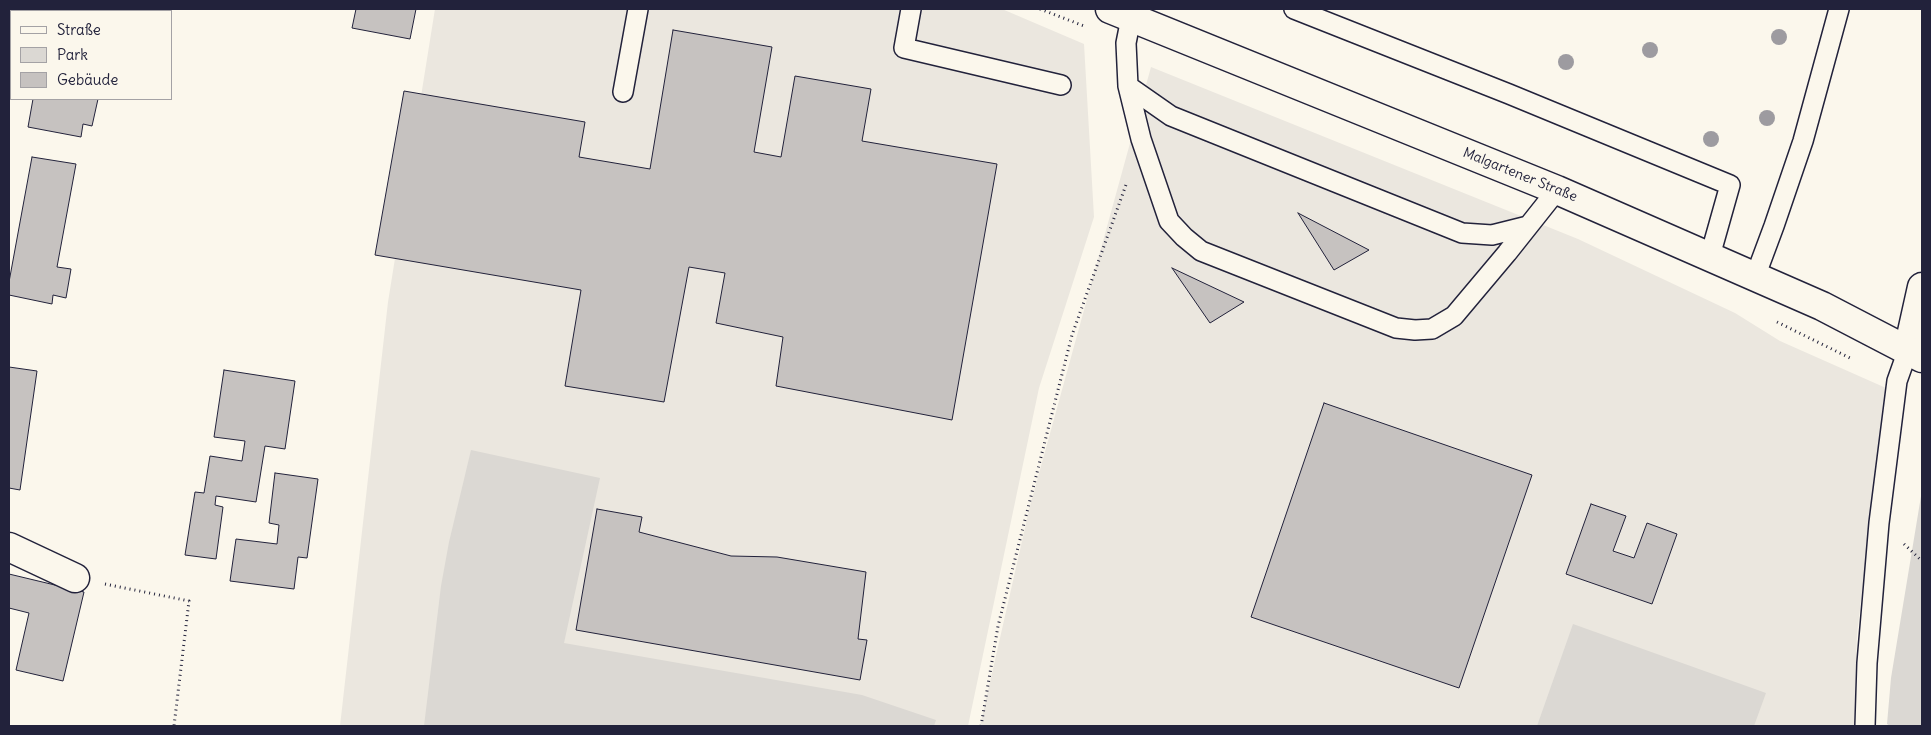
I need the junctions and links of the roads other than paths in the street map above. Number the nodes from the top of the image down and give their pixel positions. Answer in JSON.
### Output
{"nodes":[{"id":1,"x":638,"y":9,"type":"edge"},
{"id":2,"x":911,"y":9,"type":"edge"},
{"id":3,"x":1294,"y":9,"type":"edge"},
{"id":4,"x":1839,"y":9,"type":"edge"},
{"id":5,"x":1121,"y":13,"type":"edge"},
{"id":6,"x":1061,"y":85,"type":"dead end"},
{"id":7,"x":1128,"y":86,"type":"junction"},
{"id":8,"x":623,"y":92,"type":"dead end"},
{"id":9,"x":1557,"y":190,"type":"junction"},
{"id":10,"x":1528,"y":226,"type":"junction"},
{"id":11,"x":1710,"y":256,"type":"junction"},
{"id":12,"x":1755,"y":277,"type":"junction"},
{"id":13,"x":1922,"y":287,"type":"edge"},
{"id":14,"x":1915,"y":354,"type":"edge"},
{"id":15,"x":9,"y":547,"type":"edge"},
{"id":16,"x":75,"y":578,"type":"road end"},
{"id":17,"x":1865,"y":726,"type":"edge"}],
"edges":[{"from":1,"to":8,"type":"lane"},
{"from":2,"to":6,"type":"lane"},
{"from":3,"to":11,"type":"lane"},
{"from":4,"to":12,"type":"lane"},
{"from":5,"to":7,"type":"lane"},
{"from":5,"to":9,"type":"street","name":"Malgartener Straße"},
{"from":7,"to":10,"type":"lane"},
{"from":7,"to":10,"type":"lane"},
{"from":9,"to":10,"type":"lane"},
{"from":9,"to":11,"type":"street","name":"Malgartener Straße"},
{"from":11,"to":12,"type":"street","name":"Malgartener Straße"},
{"from":12,"to":14,"type":"street","name":"Malgartener Straße"},
{"from":13,"to":14,"type":"street"},
{"from":14,"to":17,"type":"lane"},
{"from":15,"to":16,"type":"street"}]}
